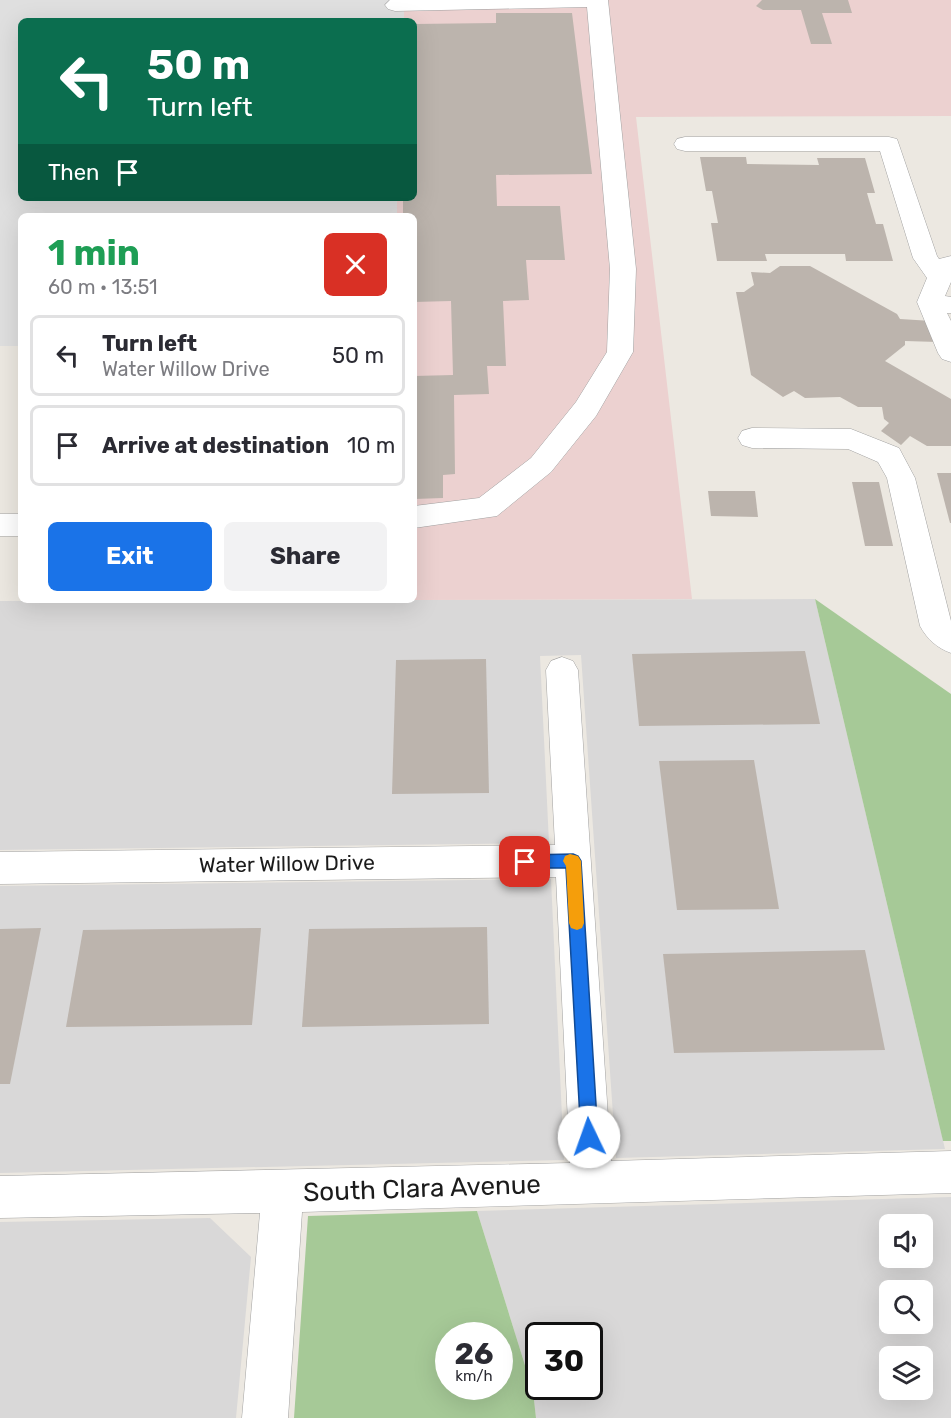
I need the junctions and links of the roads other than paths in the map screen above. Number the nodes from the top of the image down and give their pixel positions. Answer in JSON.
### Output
{"nodes":[{"id":1,"x":598,"y":1,"type":"edge"},
{"id":2,"x":442,"y":2,"type":"edge"},
{"id":3,"x":395,"y":5,"type":"dead end"},
{"id":4,"x":685,"y":144,"type":"dead end"},
{"id":5,"x":946,"y":270,"type":"edge"},
{"id":6,"x":940,"y":304,"type":"edge"},
{"id":7,"x":951,"y":353,"type":"edge"},
{"id":8,"x":752,"y":438,"type":"dead end"},
{"id":9,"x":417,"y":517,"type":"edge"},
{"id":10,"x":0,"y":525,"type":"edge"},
{"id":11,"x":18,"y":525,"type":"edge"},
{"id":12,"x":951,"y":640,"type":"edge"},
{"id":13,"x":561,"y":670,"type":"dead end"},
{"id":14,"x":573,"y":861,"type":"junction"},
{"id":15,"x":0,"y":868,"type":"edge"},
{"id":16,"x":951,"y":1172,"type":"edge"},
{"id":17,"x":592,"y":1183,"type":"junction"},
{"id":18,"x":283,"y":1192,"type":"junction"},
{"id":19,"x":0,"y":1197,"type":"edge"},
{"id":20,"x":265,"y":1418,"type":"edge"}],
"edges":[{"from":1,"to":2,"type":"street"},
{"from":1,"to":9,"type":"street"},
{"from":2,"to":3,"type":"street"},
{"from":4,"to":5,"type":"street"},
{"from":5,"to":6,"type":"street"},
{"from":6,"to":7,"type":"street"},
{"from":8,"to":12,"type":"street"},
{"from":10,"to":11,"type":"street"},
{"from":13,"to":14,"type":"street"},
{"from":14,"to":15,"type":"street","name":"Water Willow Drive"},
{"from":14,"to":17,"type":"street"},
{"from":16,"to":17,"type":"street","name":"South Clara Avenue"},
{"from":17,"to":18,"type":"street","name":"South Clara Avenue"},
{"from":18,"to":19,"type":"street","name":"South Clara Avenue"},
{"from":18,"to":20,"type":"street"}]}
